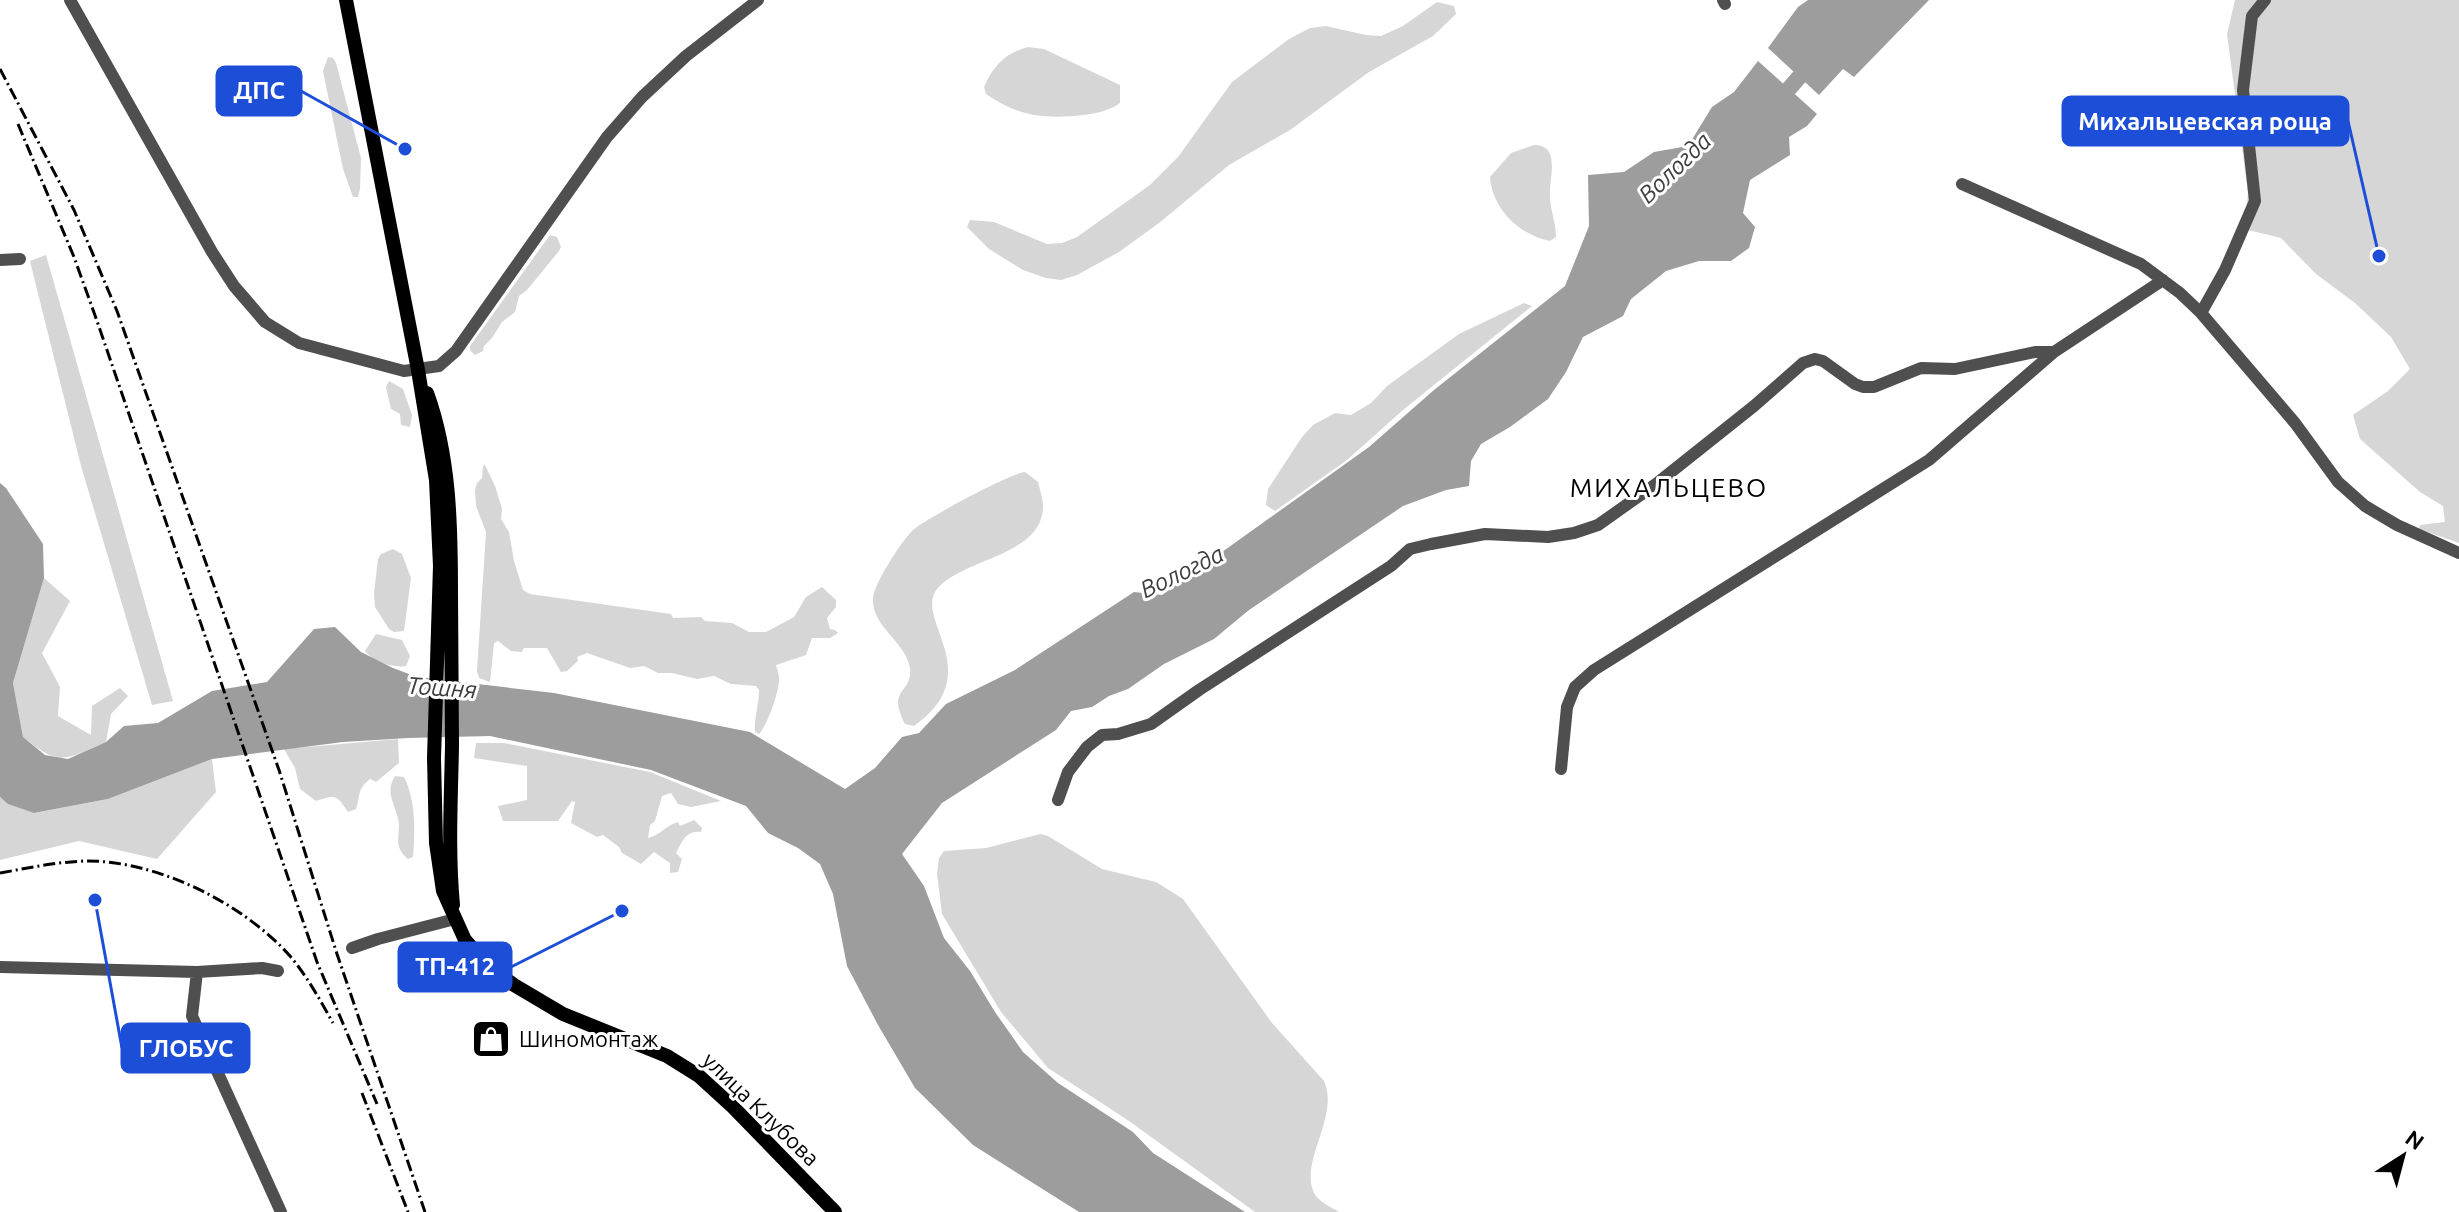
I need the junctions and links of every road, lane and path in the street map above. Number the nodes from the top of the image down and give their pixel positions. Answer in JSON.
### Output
{"nodes":[{"id":1,"x":70,"y":0,"type":"edge"},
{"id":2,"x":346,"y":0,"type":"edge"},
{"id":3,"x":758,"y":0,"type":"edge"},
{"id":4,"x":2265,"y":0,"type":"edge"},
{"id":5,"x":1962,"y":184,"type":"dead end"},
{"id":6,"x":20,"y":259,"type":"dead end"},
{"id":7,"x":0,"y":260,"type":"edge"},
{"id":8,"x":2163,"y":280,"type":"junction"},
{"id":9,"x":2201,"y":313,"type":"junction"},
{"id":10,"x":2054,"y":352,"type":"junction"},
{"id":11,"x":418,"y":370,"type":"junction"},
{"id":12,"x":2459,"y":553,"type":"edge"},
{"id":13,"x":1561,"y":769,"type":"dead end"},
{"id":14,"x":1058,"y":800,"type":"dead end"},
{"id":15,"x":455,"y":919,"type":"junction"},
{"id":16,"x":352,"y":948,"type":"dead end"},
{"id":17,"x":0,"y":967,"type":"edge"},
{"id":18,"x":278,"y":971,"type":"dead end"},
{"id":19,"x":197,"y":972,"type":"junction"},
{"id":20,"x":281,"y":1212,"type":"edge"},
{"id":21,"x":835,"y":1212,"type":"edge"}],
"edges":[{"from":1,"to":11,"type":"street"},
{"from":2,"to":11,"type":"main road"},
{"from":3,"to":11,"type":"street"},
{"from":4,"to":9,"type":"street"},
{"from":5,"to":8,"type":"street"},
{"from":6,"to":7,"type":"street"},
{"from":8,"to":9,"type":"street"},
{"from":8,"to":10,"type":"street"},
{"from":9,"to":12,"type":"street"},
{"from":10,"to":13,"type":"street"},
{"from":10,"to":14,"type":"street"},
{"from":11,"to":15,"type":"main road"},
{"from":11,"to":15,"type":"main road"},
{"from":15,"to":16,"type":"street"},
{"from":15,"to":21,"type":"main road","name":"улица Клубова"},
{"from":17,"to":19,"type":"street"},
{"from":18,"to":19,"type":"street"},
{"from":19,"to":20,"type":"street"}]}
